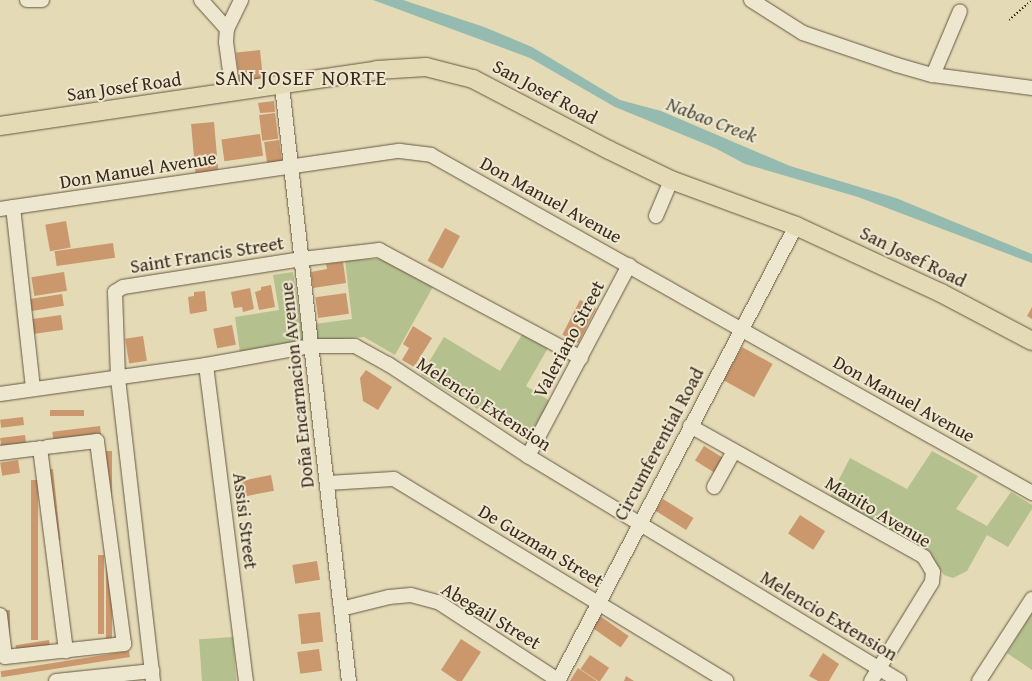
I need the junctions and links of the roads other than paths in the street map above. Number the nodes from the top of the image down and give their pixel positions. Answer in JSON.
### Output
{"nodes":[{"id":1,"x":27,"y":0,"type":"edge"},
{"id":2,"x":42,"y":0,"type":"edge"},
{"id":3,"x":201,"y":0,"type":"edge"},
{"id":4,"x":241,"y":0,"type":"edge"},
{"id":5,"x":751,"y":0,"type":"edge"},
{"id":6,"x":960,"y":11,"type":"dead end"},
{"id":7,"x":227,"y":29,"type":"junction"},
{"id":8,"x":933,"y":75,"type":"junction"},
{"id":9,"x":282,"y":86,"type":"junction"},
{"id":10,"x":1032,"y":88,"type":"edge"},
{"id":11,"x":233,"y":93,"type":"junction"},
{"id":12,"x":0,"y":126,"type":"edge"},
{"id":13,"x":291,"y":166,"type":"junction"},
{"id":14,"x":671,"y":180,"type":"junction"},
{"id":15,"x":7,"y":208,"type":"edge"},
{"id":16,"x":656,"y":216,"type":"dead end"},
{"id":17,"x":796,"y":226,"type":"junction"},
{"id":18,"x":302,"y":259,"type":"junction"},
{"id":19,"x":629,"y":265,"type":"junction"},
{"id":20,"x":741,"y":329,"type":"junction"},
{"id":21,"x":1032,"y":341,"type":"edge"},
{"id":22,"x":311,"y":346,"type":"junction"},
{"id":23,"x":581,"y":358,"type":"junction"},
{"id":24,"x":206,"y":365,"type":"junction"},
{"id":25,"x":118,"y":378,"type":"junction"},
{"id":26,"x":33,"y":389,"type":"junction"},
{"id":27,"x":0,"y":394,"type":"edge"},
{"id":28,"x":690,"y":426,"type":"junction"},
{"id":29,"x":40,"y":448,"type":"junction"},
{"id":30,"x":734,"y":451,"type":"junction"},
{"id":31,"x":0,"y":453,"type":"edge"},
{"id":32,"x":528,"y":456,"type":"junction"},
{"id":33,"x":327,"y":484,"type":"junction"},
{"id":34,"x":714,"y":487,"type":"dead end"},
{"id":35,"x":1032,"y":493,"type":"edge"},
{"id":36,"x":639,"y":523,"type":"junction"},
{"id":37,"x":1032,"y":599,"type":"edge"},
{"id":38,"x":598,"y":602,"type":"junction"},
{"id":39,"x":341,"y":609,"type":"junction"},
{"id":40,"x":0,"y":615,"type":"edge"},
{"id":41,"x":66,"y":651,"type":"junction"},
{"id":42,"x":879,"y":669,"type":"junction"},
{"id":43,"x":153,"y":676,"type":"edge"},
{"id":44,"x":56,"y":681,"type":"edge"},
{"id":45,"x":246,"y":681,"type":"edge"},
{"id":46,"x":349,"y":681,"type":"edge"},
{"id":47,"x":558,"y":681,"type":"edge"},
{"id":48,"x":726,"y":681,"type":"edge"},
{"id":49,"x":871,"y":681,"type":"edge"},
{"id":50,"x":899,"y":681,"type":"edge"},
{"id":51,"x":979,"y":681,"type":"edge"}],
"edges":[{"from":1,"to":2,"type":"street"},
{"from":3,"to":7,"type":"street"},
{"from":4,"to":7,"type":"street"},
{"from":5,"to":8,"type":"street"},
{"from":6,"to":8,"type":"street"},
{"from":7,"to":11,"type":"street"},
{"from":8,"to":10,"type":"street"},
{"from":9,"to":11,"type":"main road","name":"San Josef Road"},
{"from":9,"to":13,"type":"street","name":"Doña Encarnacion Avenue"},
{"from":9,"to":14,"type":"main road","name":"San Josef Road"},
{"from":11,"to":12,"type":"main road","name":"San Josef Road"},
{"from":13,"to":15,"type":"street","name":"Don Manuel Avenue"},
{"from":13,"to":18,"type":"street","name":"Doña Encarnacion Avenue"},
{"from":13,"to":19,"type":"street","name":"Don Manuel Avenue"},
{"from":14,"to":16,"type":"street"},
{"from":14,"to":17,"type":"main road","name":"San Josef Road"},
{"from":15,"to":26,"type":"street"},
{"from":17,"to":20,"type":"street","name":"Circumferential Road"},
{"from":17,"to":21,"type":"main road","name":"San Josef Road"},
{"from":18,"to":22,"type":"street","name":"Doña Encarnacion Avenue"},
{"from":18,"to":23,"type":"street","name":"Saint Francis Street"},
{"from":18,"to":25,"type":"street","name":"Saint Francis Street"},
{"from":19,"to":20,"type":"street","name":"Don Manuel Avenue"},
{"from":19,"to":23,"type":"street","name":"Valeriano Street"},
{"from":20,"to":28,"type":"street","name":"Circumferential Road"},
{"from":20,"to":35,"type":"street","name":"Don Manuel Avenue"},
{"from":22,"to":24,"type":"street","name":"Melencio Extension"},
{"from":22,"to":32,"type":"street","name":"Melencio Extension"},
{"from":22,"to":33,"type":"street","name":"Doña Encarnacion Avenue"},
{"from":23,"to":32,"type":"street","name":"Valeriano Street"},
{"from":24,"to":25,"type":"street","name":"Melencio Extension"},
{"from":24,"to":45,"type":"street","name":"Assisi Street"},
{"from":25,"to":26,"type":"street","name":"Melencio Extension"},
{"from":25,"to":43,"type":"street","name":"Saint Francis Street"},
{"from":26,"to":27,"type":"street","name":"Melencio Extension"},
{"from":28,"to":30,"type":"street","name":"Manito Avenue"},
{"from":28,"to":36,"type":"street","name":"Circumferential Road"},
{"from":29,"to":31,"type":"street"},
{"from":29,"to":41,"type":"street"},
{"from":29,"to":41,"type":"street"},
{"from":30,"to":34,"type":"street"},
{"from":30,"to":42,"type":"street","name":"Manito Avenue"},
{"from":32,"to":36,"type":"street","name":"Melencio Extension"},
{"from":33,"to":38,"type":"street","name":"De Guzman Street"},
{"from":33,"to":39,"type":"street","name":"Doña Encarnacion Avenue"},
{"from":36,"to":38,"type":"street","name":"Circumferential Road"},
{"from":36,"to":42,"type":"street","name":"Melencio Extension"},
{"from":37,"to":51,"type":"street"},
{"from":38,"to":47,"type":"street","name":"Circumferential Road"},
{"from":38,"to":48,"type":"street","name":"De Guzman Street"},
{"from":39,"to":46,"type":"street","name":"Doña Encarnacion Avenue"},
{"from":39,"to":47,"type":"street","name":"Abegail Street"},
{"from":40,"to":41,"type":"street"},
{"from":42,"to":49,"type":"street","name":"Manito Avenue"},
{"from":42,"to":50,"type":"street","name":"Melencio Extension"},
{"from":43,"to":44,"type":"street"}]}
